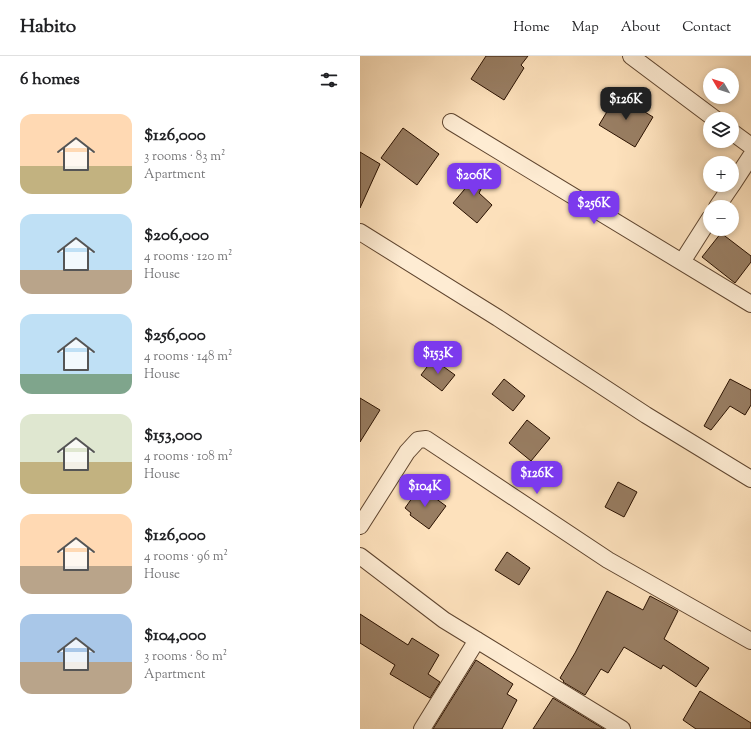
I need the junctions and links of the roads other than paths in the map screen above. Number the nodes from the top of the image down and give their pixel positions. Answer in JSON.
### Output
{"nodes":[{"id":1,"x":631,"y":56,"type":"edge"},
{"id":2,"x":706,"y":112,"type":"edge"},
{"id":3,"x":451,"y":122,"type":"dead end"},
{"id":4,"x":739,"y":137,"type":"edge"},
{"id":5,"x":751,"y":146,"type":"edge"},
{"id":6,"x":751,"y":156,"type":"edge"},
{"id":7,"x":739,"y":174,"type":"edge"},
{"id":8,"x":703,"y":229,"type":"edge"},
{"id":9,"x":360,"y":232,"type":"edge"},
{"id":10,"x":682,"y":262,"type":"junction"},
{"id":11,"x":751,"y":304,"type":"edge"},
{"id":12,"x":751,"y":479,"type":"edge"},
{"id":13,"x":360,"y":526,"type":"edge"},
{"id":14,"x":360,"y":556,"type":"edge"},
{"id":15,"x":477,"y":640,"type":"junction"},
{"id":16,"x":751,"y":641,"type":"edge"},
{"id":17,"x":422,"y":729,"type":"edge"},
{"id":18,"x":622,"y":729,"type":"edge"}],
"edges":[{"from":1,"to":2,"type":"street"},
{"from":3,"to":10,"type":"street"},
{"from":4,"to":5,"type":"street"},
{"from":6,"to":7,"type":"street"},
{"from":8,"to":10,"type":"street"},
{"from":9,"to":12,"type":"street"},
{"from":10,"to":11,"type":"street"},
{"from":13,"to":16,"type":"street"},
{"from":14,"to":15,"type":"street"},
{"from":15,"to":17,"type":"street"},
{"from":15,"to":18,"type":"street"}]}
